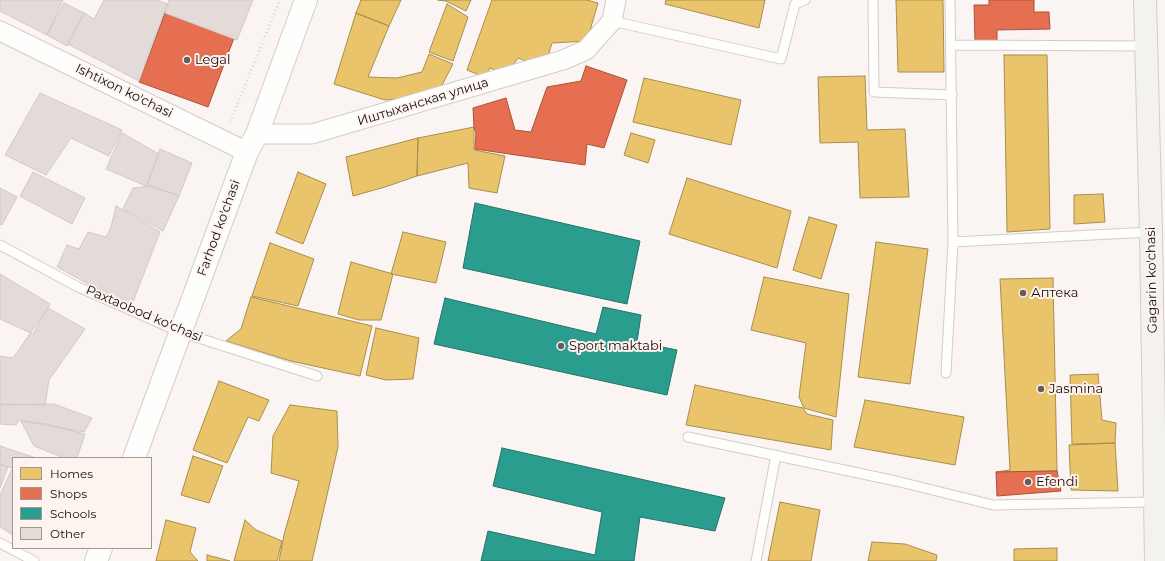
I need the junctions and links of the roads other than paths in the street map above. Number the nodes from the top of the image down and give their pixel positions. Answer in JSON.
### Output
{"nodes":[{"id":1,"x":306,"y":0,"type":"edge"},
{"id":2,"x":616,"y":0,"type":"edge"},
{"id":3,"x":805,"y":0,"type":"edge"},
{"id":4,"x":873,"y":0,"type":"edge"},
{"id":5,"x":950,"y":0,"type":"edge"},
{"id":6,"x":1145,"y":0,"type":"edge"},
{"id":7,"x":612,"y":21,"type":"junction"},
{"id":8,"x":0,"y":31,"type":"edge"},
{"id":9,"x":951,"y":46,"type":"junction"},
{"id":10,"x":1146,"y":46,"type":"junction"},
{"id":11,"x":952,"y":95,"type":"junction"},
{"id":12,"x":252,"y":143,"type":"junction"},
{"id":13,"x":1151,"y":232,"type":"junction"},
{"id":14,"x":953,"y":242,"type":"junction"},
{"id":15,"x":0,"y":245,"type":"edge"},
{"id":16,"x":180,"y":332,"type":"junction"},
{"id":17,"x":946,"y":373,"type":"dead end"},
{"id":18,"x":317,"y":376,"type":"dead end"},
{"id":19,"x":688,"y":437,"type":"dead end"},
{"id":20,"x":776,"y":456,"type":"junction"},
{"id":21,"x":134,"y":457,"type":"edge"},
{"id":22,"x":1154,"y":502,"type":"junction"},
{"id":23,"x":0,"y":543,"type":"edge"},
{"id":24,"x":101,"y":549,"type":"edge"},
{"id":25,"x":34,"y":561,"type":"edge"},
{"id":26,"x":96,"y":561,"type":"edge"},
{"id":27,"x":756,"y":561,"type":"edge"},
{"id":28,"x":1156,"y":561,"type":"edge"}],
"edges":[{"from":1,"to":12,"type":"street","name":"Farhod ko'chasi"},
{"from":2,"to":7,"type":"street"},
{"from":3,"to":7,"type":"lane"},
{"from":4,"to":11,"type":"lane"},
{"from":5,"to":9,"type":"lane"},
{"from":6,"to":10,"type":"main road","name":"Gagarin ko'chasi"},
{"from":7,"to":12,"type":"street","name":"Иштыханская улица"},
{"from":8,"to":12,"type":"street","name":"Ishtixon ko'chasi"},
{"from":9,"to":10,"type":"lane"},
{"from":9,"to":11,"type":"lane"},
{"from":10,"to":13,"type":"main road","name":"Gagarin ko'chasi"},
{"from":11,"to":14,"type":"lane"},
{"from":12,"to":16,"type":"street","name":"Farhod ko'chasi"},
{"from":13,"to":14,"type":"lane"},
{"from":13,"to":22,"type":"main road","name":"Gagarin ko'chasi"},
{"from":14,"to":17,"type":"lane"},
{"from":15,"to":16,"type":"lane","name":"Paxtaobod ko'chasi"},
{"from":16,"to":18,"type":"lane","name":"Paxtaobod ko'chasi"},
{"from":16,"to":21,"type":"street","name":"Farhod ko'chasi"},
{"from":19,"to":20,"type":"lane"},
{"from":20,"to":22,"type":"lane"},
{"from":20,"to":27,"type":"lane"},
{"from":22,"to":28,"type":"main road","name":"Gagarin ko'chasi"},
{"from":23,"to":25,"type":"lane"},
{"from":24,"to":26,"type":"street"}]}
